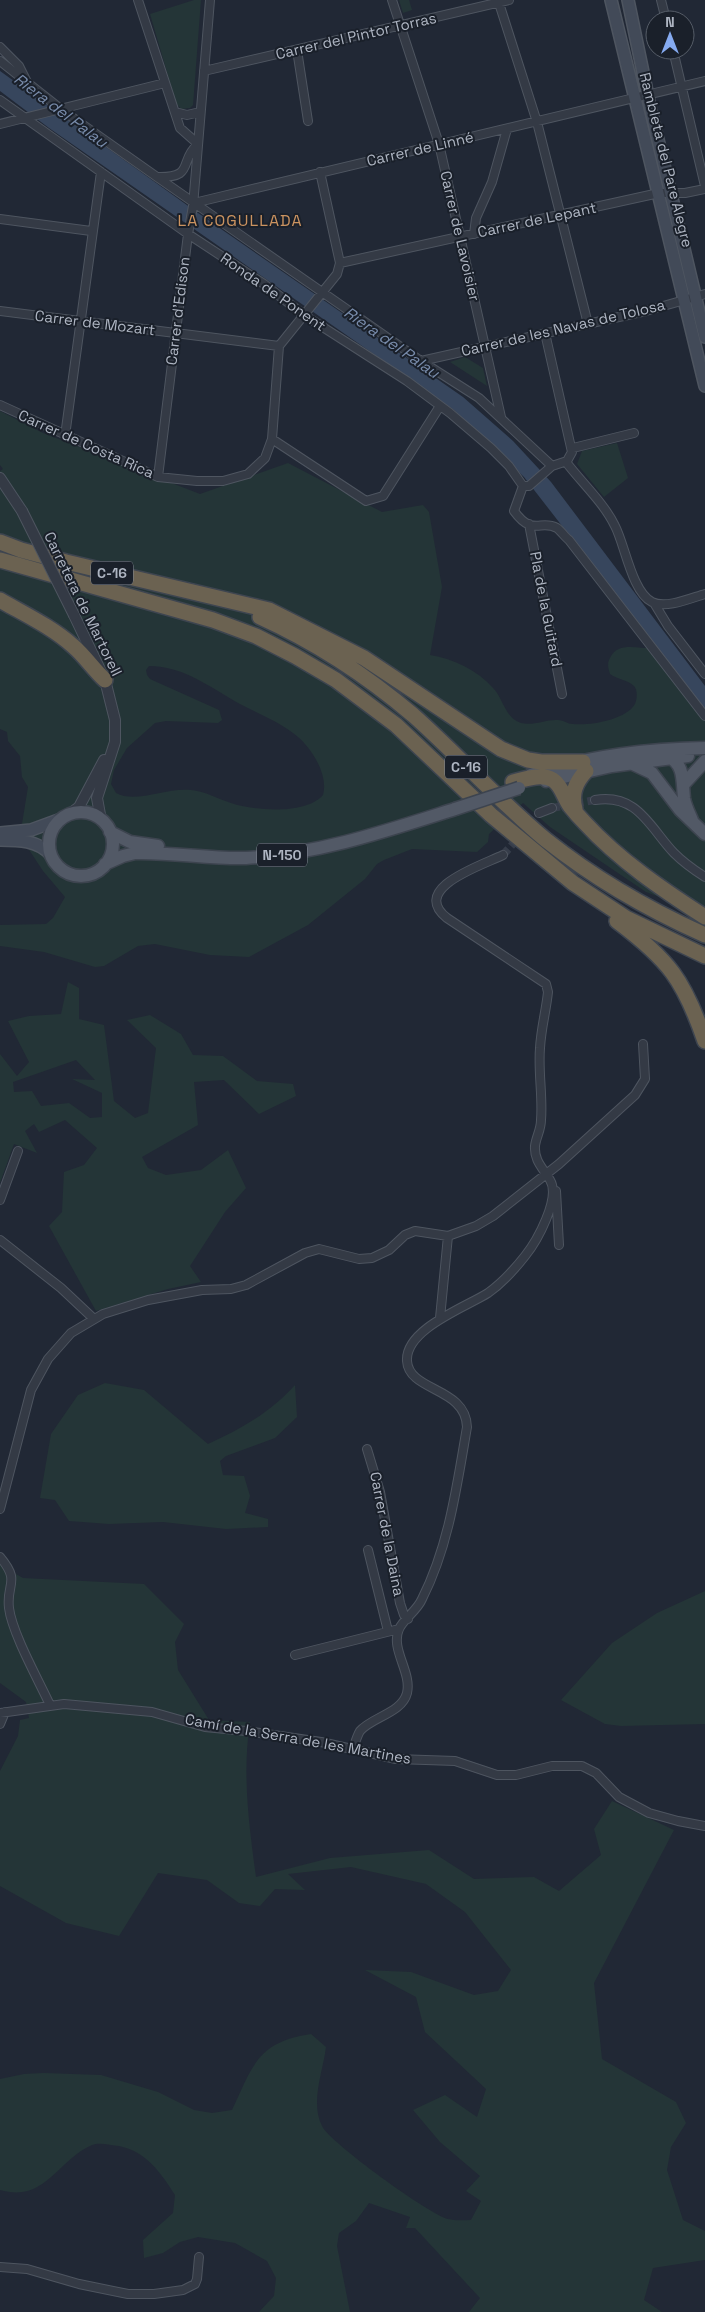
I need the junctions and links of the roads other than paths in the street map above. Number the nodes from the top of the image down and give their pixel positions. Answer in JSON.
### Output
{"nodes":[{"id":1,"x":138,"y":0,"type":"edge"},
{"id":2,"x":210,"y":0,"type":"edge"},
{"id":3,"x":392,"y":0,"type":"edge"},
{"id":4,"x":509,"y":0,"type":"edge"},
{"id":5,"x":611,"y":0,"type":"edge"},
{"id":6,"x":628,"y":0,"type":"edge"},
{"id":7,"x":498,"y":1,"type":"edge"},
{"id":8,"x":400,"y":26,"type":"junction"},
{"id":9,"x":0,"y":47,"type":"edge"},
{"id":10,"x":297,"y":50,"type":"junction"},
{"id":11,"x":675,"y":60,"type":"edge"},
{"id":12,"x":0,"y":61,"type":"edge"},
{"id":13,"x":204,"y":71,"type":"junction"},
{"id":14,"x":27,"y":81,"type":"junction"},
{"id":15,"x":705,"y":81,"type":"edge"},
{"id":16,"x":165,"y":83,"type":"junction"},
{"id":17,"x":681,"y":87,"type":"junction"},
{"id":18,"x":647,"y":94,"type":"junction"},
{"id":19,"x":635,"y":98,"type":"junction"},
{"id":20,"x":0,"y":100,"type":"edge"},
{"id":21,"x":0,"y":105,"type":"edge"},
{"id":22,"x":11,"y":109,"type":"junction"},
{"id":23,"x":59,"y":110,"type":"junction"},
{"id":24,"x":175,"y":112,"type":"junction"},
{"id":25,"x":200,"y":112,"type":"junction"},
{"id":26,"x":30,"y":118,"type":"junction"},
{"id":27,"x":308,"y":121,"type":"dead end"},
{"id":28,"x":537,"y":122,"type":"junction"},
{"id":29,"x":0,"y":124,"type":"edge"},
{"id":30,"x":507,"y":129,"type":"junction"},
{"id":31,"x":198,"y":144,"type":"junction"},
{"id":32,"x":439,"y":144,"type":"junction"},
{"id":33,"x":101,"y":172,"type":"junction"},
{"id":34,"x":320,"y":172,"type":"junction"},
{"id":35,"x":157,"y":177,"type":"junction"},
{"id":36,"x":705,"y":188,"type":"edge"},
{"id":37,"x":664,"y":193,"type":"junction"},
{"id":38,"x":194,"y":204,"type":"junction"},
{"id":39,"x":560,"y":216,"type":"junction"},
{"id":40,"x":0,"y":220,"type":"edge"},
{"id":41,"x":91,"y":231,"type":"junction"},
{"id":42,"x":188,"y":231,"type":"junction"},
{"id":43,"x":474,"y":234,"type":"junction"},
{"id":44,"x":460,"y":237,"type":"junction"},
{"id":45,"x":340,"y":264,"type":"junction"},
{"id":46,"x":321,"y":292,"type":"junction"},
{"id":47,"x":695,"y":297,"type":"edge"},
{"id":48,"x":0,"y":311,"type":"edge"},
{"id":49,"x":306,"y":313,"type":"junction"},
{"id":50,"x":82,"y":320,"type":"junction"},
{"id":51,"x":588,"y":324,"type":"junction"},
{"id":52,"x":545,"y":333,"type":"junction"},
{"id":53,"x":175,"y":334,"type":"junction"},
{"id":54,"x":705,"y":337,"type":"edge"},
{"id":55,"x":279,"y":346,"type":"junction"},
{"id":56,"x":484,"y":346,"type":"junction"},
{"id":57,"x":421,"y":361,"type":"junction"},
{"id":58,"x":705,"y":386,"type":"edge"},
{"id":59,"x":0,"y":405,"type":"edge"},
{"id":60,"x":440,"y":406,"type":"junction"},
{"id":61,"x":501,"y":417,"type":"junction"},
{"id":62,"x":634,"y":433,"type":"dead end"},
{"id":63,"x":65,"y":436,"type":"junction"},
{"id":64,"x":272,"y":439,"type":"junction"},
{"id":65,"x":572,"y":448,"type":"junction"},
{"id":66,"x":566,"y":462,"type":"junction"},
{"id":67,"x":549,"y":469,"type":"junction"},
{"id":68,"x":0,"y":478,"type":"edge"},
{"id":69,"x":158,"y":478,"type":"junction"},
{"id":70,"x":526,"y":486,"type":"junction"},
{"id":71,"x":529,"y":524,"type":"junction"},
{"id":72,"x":0,"y":542,"type":"edge"},
{"id":73,"x":0,"y":560,"type":"edge"},
{"id":74,"x":705,"y":594,"type":"edge"},
{"id":75,"x":0,"y":600,"type":"edge"},
{"id":76,"x":226,"y":602,"type":"junction"},
{"id":77,"x":654,"y":602,"type":"junction"},
{"id":78,"x":705,"y":674,"type":"edge"},
{"id":79,"x":105,"y":680,"type":"junction"},
{"id":80,"x":562,"y":694,"type":"dead end"},
{"id":81,"x":705,"y":716,"type":"edge"},
{"id":82,"x":113,"y":750,"type":"junction"},
{"id":83,"x":702,"y":750,"type":"edge"},
{"id":84,"x":632,"y":758,"type":"junction"},
{"id":85,"x":671,"y":758,"type":"junction"},
{"id":86,"x":705,"y":761,"type":"edge"},
{"id":87,"x":585,"y":767,"type":"junction"},
{"id":88,"x":552,"y":779,"type":"junction"},
{"id":89,"x":684,"y":784,"type":"junction"},
{"id":90,"x":516,"y":785,"type":"junction"},
{"id":91,"x":664,"y":786,"type":"junction"},
{"id":92,"x":596,"y":800,"type":"tunnel mouth"},
{"id":93,"x":452,"y":806,"type":"junction"},
{"id":94,"x":552,"y":808,"type":"tunnel mouth"},
{"id":95,"x":575,"y":811,"type":"junction"},
{"id":96,"x":540,"y":813,"type":"dead end"},
{"id":97,"x":66,"y":816,"type":"junction"},
{"id":98,"x":101,"y":820,"type":"junction"},
{"id":99,"x":692,"y":820,"type":"junction"},
{"id":100,"x":110,"y":832,"type":"junction"},
{"id":101,"x":0,"y":833,"type":"edge"},
{"id":102,"x":705,"y":834,"type":"edge"},
{"id":103,"x":0,"y":840,"type":"edge"},
{"id":104,"x":51,"y":855,"type":"junction"},
{"id":105,"x":503,"y":855,"type":"tunnel mouth"},
{"id":106,"x":105,"y":864,"type":"junction"},
{"id":107,"x":705,"y":877,"type":"edge"},
{"id":108,"x":573,"y":883,"type":"junction"},
{"id":109,"x":705,"y":917,"type":"edge"},
{"id":110,"x":705,"y":935,"type":"edge"},
{"id":111,"x":705,"y":956,"type":"edge"},
{"id":112,"x":705,"y":1041,"type":"edge"},
{"id":113,"x":643,"y":1044,"type":"dead end"},
{"id":114,"x":18,"y":1151,"type":"dead end"},
{"id":115,"x":545,"y":1174,"type":"junction"},
{"id":116,"x":552,"y":1185,"type":"junction"},
{"id":117,"x":0,"y":1200,"type":"edge"},
{"id":118,"x":448,"y":1236,"type":"junction"},
{"id":119,"x":0,"y":1240,"type":"edge"},
{"id":120,"x":559,"y":1245,"type":"dead end"},
{"id":121,"x":440,"y":1318,"type":"junction"},
{"id":122,"x":94,"y":1319,"type":"junction"},
{"id":123,"x":367,"y":1448,"type":"dead end"},
{"id":124,"x":0,"y":1509,"type":"edge"},
{"id":125,"x":368,"y":1550,"type":"dead end"},
{"id":126,"x":0,"y":1557,"type":"edge"},
{"id":127,"x":408,"y":1619,"type":"junction"},
{"id":128,"x":399,"y":1629,"type":"junction"},
{"id":129,"x":388,"y":1631,"type":"junction"},
{"id":130,"x":295,"y":1656,"type":"dead end"},
{"id":131,"x":50,"y":1705,"type":"junction"},
{"id":132,"x":2,"y":1713,"type":"edge"},
{"id":133,"x":0,"y":1724,"type":"edge"},
{"id":134,"x":353,"y":1749,"type":"junction"},
{"id":135,"x":705,"y":1826,"type":"edge"},
{"id":136,"x":199,"y":2257,"type":"dead end"},
{"id":137,"x":0,"y":2267,"type":"edge"}],
"edges":[{"from":1,"to":16,"type":"street"},
{"from":2,"to":13,"type":"street","name":"Carrer d'Edison"},
{"from":3,"to":8,"type":"street","name":"Carrer de Lavoisier"},
{"from":4,"to":7,"type":"street","name":"Carrer del Pintor Torras"},
{"from":5,"to":19,"type":"main road","name":"Rambleta del Pare Alegre"},
{"from":6,"to":18,"type":"main road","name":"Rambleta del Pare Alegre"},
{"from":7,"to":8,"type":"street","name":"Carrer del Pintor Torras"},
{"from":7,"to":28,"type":"street"},
{"from":8,"to":10,"type":"street","name":"Carrer del Pintor Torras"},
{"from":8,"to":32,"type":"street","name":"Carrer de Lavoisier"},
{"from":9,"to":14,"type":"street","name":"Ronda de Ponent"},
{"from":10,"to":13,"type":"street","name":"Carrer del Pintor Torras"},
{"from":10,"to":27,"type":"street"},
{"from":11,"to":17,"type":"street"},
{"from":12,"to":14,"type":"street","name":"Ronda de Ponent"},
{"from":13,"to":25,"type":"street","name":"Carrer d'Edison"},
{"from":14,"to":23,"type":"street","name":"Ronda de Ponent"},
{"from":15,"to":17,"type":"street","name":"Carrer de Linné"},
{"from":16,"to":23,"type":"street"},
{"from":16,"to":24,"type":"street"},
{"from":17,"to":18,"type":"street","name":"Carrer de Linné"},
{"from":17,"to":36,"type":"street"},
{"from":18,"to":19,"type":"street","name":"Carrer de Linné"},
{"from":18,"to":37,"type":"main road","name":"Rambleta del Pare Alegre"},
{"from":19,"to":28,"type":"street","name":"Carrer de Linné"},
{"from":19,"to":37,"type":"main road","name":"Rambleta del Pare Alegre"},
{"from":20,"to":22,"type":"street","name":"Ronda de Ponent"},
{"from":21,"to":22,"type":"street","name":"Ronda de Ponent"},
{"from":22,"to":26,"type":"street","name":"Ronda de Ponent"},
{"from":23,"to":26,"type":"street"},
{"from":23,"to":35,"type":"street","name":"Ronda de Ponent"},
{"from":24,"to":25,"type":"street"},
{"from":24,"to":31,"type":"street"},
{"from":25,"to":31,"type":"street","name":"Carrer d'Edison"},
{"from":26,"to":29,"type":"street"},
{"from":26,"to":33,"type":"street","name":"Ronda de Ponent"},
{"from":28,"to":30,"type":"street","name":"Carrer de Linné"},
{"from":28,"to":39,"type":"street"},
{"from":30,"to":32,"type":"street","name":"Carrer de Linné"},
{"from":30,"to":43,"type":"street"},
{"from":31,"to":35,"type":"street","name":"Carrer d'Edison"},
{"from":31,"to":38,"type":"street","name":"Carrer d'Edison"},
{"from":32,"to":34,"type":"street","name":"Carrer de Linné"},
{"from":32,"to":44,"type":"street","name":"Carrer de Lavoisier"},
{"from":33,"to":41,"type":"street"},
{"from":33,"to":42,"type":"street","name":"Ronda de Ponent"},
{"from":34,"to":38,"type":"street","name":"Carrer de Linné"},
{"from":34,"to":45,"type":"street"},
{"from":35,"to":38,"type":"street","name":"Ronda de Ponent"},
{"from":36,"to":37,"type":"street","name":"Carrer de Lepant"},
{"from":37,"to":39,"type":"street","name":"Carrer de Lepant"},
{"from":37,"to":47,"type":"main road","name":"Rambleta del Pare Alegre"},
{"from":38,"to":42,"type":"street","name":"Carrer d'Edison"},
{"from":38,"to":46,"type":"street","name":"Ronda de Ponent"},
{"from":39,"to":43,"type":"street","name":"Carrer de Lepant"},
{"from":39,"to":51,"type":"street"},
{"from":40,"to":41,"type":"street"},
{"from":41,"to":50,"type":"street"},
{"from":42,"to":49,"type":"street","name":"Ronda de Ponent"},
{"from":42,"to":53,"type":"street","name":"Carrer d'Edison"},
{"from":43,"to":44,"type":"street","name":"Carrer de Lepant"},
{"from":44,"to":45,"type":"street","name":"Carrer de Lepant"},
{"from":44,"to":56,"type":"street","name":"Carrer de Lavoisier"},
{"from":45,"to":46,"type":"street"},
{"from":46,"to":49,"type":"street"},
{"from":46,"to":57,"type":"street","name":"Ronda de Ponent"},
{"from":47,"to":51,"type":"street","name":"Carrer de les Navas de Tolosa"},
{"from":47,"to":54,"type":"main road","name":"Rambleta del Pare Alegre"},
{"from":47,"to":58,"type":"main road","name":"Rambleta del Pare Alegre"},
{"from":48,"to":50,"type":"street","name":"Carrer de Mozart"},
{"from":49,"to":55,"type":"street"},
{"from":49,"to":60,"type":"street","name":"Ronda de Ponent"},
{"from":50,"to":53,"type":"street","name":"Carrer de Mozart"},
{"from":50,"to":63,"type":"street"},
{"from":51,"to":52,"type":"street","name":"Carrer de les Navas de Tolosa"},
{"from":52,"to":56,"type":"street","name":"Carrer de les Navas de Tolosa"},
{"from":52,"to":65,"type":"street"},
{"from":53,"to":55,"type":"street","name":"Carrer de Mozart"},
{"from":53,"to":69,"type":"street","name":"Carrer d'Edison"},
{"from":55,"to":64,"type":"street"},
{"from":56,"to":57,"type":"street","name":"Carrer de les Navas de Tolosa"},
{"from":56,"to":61,"type":"street","name":"Carrer de Lavoisier"},
{"from":57,"to":61,"type":"street","name":"Ronda de Ponent"},
{"from":59,"to":63,"type":"street","name":"Carrer de Costa Rica"},
{"from":60,"to":64,"type":"street"},
{"from":60,"to":70,"type":"street","name":"Ronda de Ponent"},
{"from":61,"to":67,"type":"street","name":"Ronda de Ponent"},
{"from":62,"to":65,"type":"street"},
{"from":63,"to":69,"type":"street","name":"Carrer de Costa Rica"},
{"from":64,"to":69,"type":"street","name":"Carrer de Costa Rica"},
{"from":65,"to":66,"type":"street"},
{"from":66,"to":67,"type":"street"},
{"from":66,"to":77,"type":"street"},
{"from":67,"to":70,"type":"street"},
{"from":68,"to":79,"type":"street","name":"Carretera de Martorell","bridge":true},
{"from":70,"to":71,"type":"street"},
{"from":71,"to":80,"type":"street","name":"Pla de la Guitard"},
{"from":71,"to":81,"type":"street"},
{"from":72,"to":76,"type":"highway","number":"C-16"},
{"from":73,"to":108,"type":"highway","number":"C-16"},
{"from":74,"to":77,"type":"street"},
{"from":75,"to":79,"type":"highway"},
{"from":76,"to":87,"type":"highway"},
{"from":76,"to":110,"type":"highway","number":"C-16"},
{"from":77,"to":78,"type":"street"},
{"from":79,"to":82,"type":"street","name":"Carretera de Martorell"},
{"from":82,"to":97,"type":"street"},
{"from":82,"to":98,"type":"street","name":"Carretera de Martorell"},
{"from":83,"to":84,"type":"main road","number":"N-150"},
{"from":83,"to":85,"type":"main road"},
{"from":84,"to":85,"type":"main road"},
{"from":84,"to":87,"type":"main road","number":"N-150"},
{"from":84,"to":91,"type":"main road"},
{"from":85,"to":89,"type":"main road"},
{"from":85,"to":91,"type":"main road"},
{"from":86,"to":89,"type":"main road"},
{"from":87,"to":88,"type":"main road","number":"N-150"},
{"from":87,"to":90,"type":"main road","number":"N-150"},
{"from":87,"to":95,"type":"highway"},
{"from":88,"to":90,"type":"highway"},
{"from":88,"to":95,"type":"highway"},
{"from":89,"to":99,"type":"main road"},
{"from":90,"to":93,"type":"main road","number":"N-150","bridge":true},
{"from":91,"to":99,"type":"main road"},
{"from":92,"to":107,"type":"street"},
{"from":93,"to":100,"type":"main road","number":"N-150"},
{"from":93,"to":106,"type":"main road","number":"N-150"},
{"from":94,"to":96,"type":"street"},
{"from":95,"to":109,"type":"highway"},
{"from":97,"to":98,"type":"main road"},
{"from":97,"to":101,"type":"main road"},
{"from":97,"to":104,"type":"main road"},
{"from":98,"to":100,"type":"main road"},
{"from":99,"to":102,"type":"main road"},
{"from":100,"to":106,"type":"main road"},
{"from":103,"to":104,"type":"main road"},
{"from":104,"to":106,"type":"main road"},
{"from":105,"to":115,"type":"street"},
{"from":108,"to":111,"type":"highway","number":"C-16"},
{"from":108,"to":112,"type":"highway"},
{"from":113,"to":115,"type":"street"},
{"from":114,"to":117,"type":"street"},
{"from":115,"to":116,"type":"street"},
{"from":115,"to":118,"type":"street"},
{"from":116,"to":120,"type":"street"},
{"from":116,"to":121,"type":"street"},
{"from":118,"to":121,"type":"street"},
{"from":118,"to":122,"type":"street"},
{"from":119,"to":122,"type":"street"},
{"from":121,"to":127,"type":"street"},
{"from":122,"to":124,"type":"street"},
{"from":123,"to":127,"type":"street","name":"Carrer de la Daina"},
{"from":125,"to":129,"type":"street"},
{"from":126,"to":131,"type":"street"},
{"from":127,"to":128,"type":"street"},
{"from":128,"to":129,"type":"street"},
{"from":128,"to":134,"type":"street"},
{"from":129,"to":130,"type":"street"},
{"from":131,"to":132,"type":"street","name":"Camí de la Serra de les Martines"},
{"from":131,"to":134,"type":"street","name":"Camí de la Serra de les Martines"},
{"from":132,"to":133,"type":"street"},
{"from":134,"to":135,"type":"street","name":"Camí de la Serra de les Martines"},
{"from":136,"to":137,"type":"street"}]}
